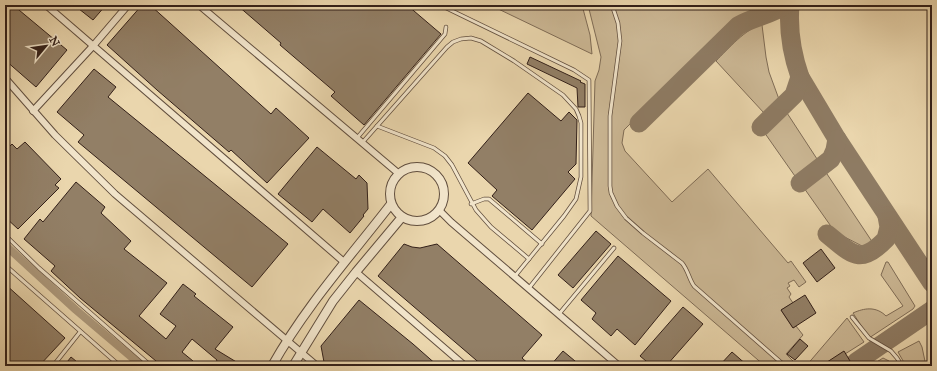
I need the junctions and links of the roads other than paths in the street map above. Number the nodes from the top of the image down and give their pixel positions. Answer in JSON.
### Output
{"nodes":[{"id":1,"x":46,"y":5,"type":"edge"},
{"id":2,"x":128,"y":5,"type":"edge"},
{"id":3,"x":199,"y":5,"type":"edge"},
{"id":4,"x":440,"y":5,"type":"edge"},
{"id":5,"x":612,"y":5,"type":"edge"},
{"id":6,"x":446,"y":27,"type":"dead end"},
{"id":7,"x":93,"y":46,"type":"junction"},
{"id":8,"x":5,"y":78,"type":"edge"},
{"id":9,"x":33,"y":111,"type":"junction"},
{"id":10,"x":377,"y":126,"type":"junction"},
{"id":11,"x":357,"y":138,"type":"junction"},
{"id":12,"x":362,"y":143,"type":"junction"},
{"id":13,"x":398,"y":173,"type":"junction"},
{"id":14,"x":391,"y":204,"type":"junction"},
{"id":15,"x":471,"y":204,"type":"junction"},
{"id":16,"x":439,"y":210,"type":"junction"},
{"id":17,"x":402,"y":217,"type":"junction"},
{"id":18,"x":5,"y":235,"type":"edge"},
{"id":19,"x":542,"y":244,"type":"junction"},
{"id":20,"x":614,"y":248,"type":"dead end"},
{"id":21,"x":529,"y":259,"type":"junction"},
{"id":22,"x":344,"y":262,"type":"junction"},
{"id":23,"x":5,"y":265,"type":"edge"},
{"id":24,"x":356,"y":272,"type":"junction"},
{"id":25,"x":515,"y":276,"type":"junction"},
{"id":26,"x":529,"y":288,"type":"junction"},
{"id":27,"x":558,"y":314,"type":"junction"},
{"id":28,"x":852,"y":317,"type":"dead end"},
{"id":29,"x":80,"y":332,"type":"junction"},
{"id":30,"x":287,"y":340,"type":"junction"},
{"id":31,"x":301,"y":353,"type":"junction"},
{"id":32,"x":53,"y":366,"type":"edge"},
{"id":33,"x":120,"y":366,"type":"edge"},
{"id":34,"x":151,"y":366,"type":"edge"},
{"id":35,"x":272,"y":366,"type":"edge"},
{"id":36,"x":293,"y":366,"type":"edge"},
{"id":37,"x":317,"y":366,"type":"edge"},
{"id":38,"x":465,"y":366,"type":"edge"},
{"id":39,"x":619,"y":366,"type":"edge"},
{"id":40,"x":785,"y":366,"type":"edge"},
{"id":41,"x":902,"y":366,"type":"edge"}],
"edges":[{"from":1,"to":7,"type":"street"},
{"from":2,"to":7,"type":"street"},
{"from":3,"to":11,"type":"street"},
{"from":4,"to":26,"type":"lane"},
{"from":5,"to":40,"type":"lane"},
{"from":6,"to":11,"type":"lane"},
{"from":7,"to":9,"type":"street"},
{"from":7,"to":22,"type":"street"},
{"from":8,"to":9,"type":"street"},
{"from":9,"to":30,"type":"street"},
{"from":10,"to":12,"type":"lane"},
{"from":10,"to":15,"type":"lane"},
{"from":10,"to":19,"type":"lane"},
{"from":11,"to":12,"type":"street"},
{"from":12,"to":13,"type":"street"},
{"from":13,"to":14,"type":"street"},
{"from":13,"to":16,"type":"street"},
{"from":14,"to":17,"type":"street"},
{"from":14,"to":22,"type":"street"},
{"from":15,"to":19,"type":"lane"},
{"from":15,"to":21,"type":"lane"},
{"from":16,"to":17,"type":"street"},
{"from":16,"to":25,"type":"street"},
{"from":17,"to":24,"type":"street"},
{"from":18,"to":34,"type":"lane"},
{"from":19,"to":21,"type":"lane"},
{"from":20,"to":27,"type":"lane"},
{"from":21,"to":25,"type":"lane"},
{"from":22,"to":30,"type":"street"},
{"from":23,"to":29,"type":"lane"},
{"from":24,"to":31,"type":"street"},
{"from":24,"to":38,"type":"street"},
{"from":25,"to":26,"type":"street"},
{"from":26,"to":27,"type":"street"},
{"from":27,"to":39,"type":"street"},
{"from":28,"to":41,"type":"lane"},
{"from":29,"to":32,"type":"lane"},
{"from":29,"to":33,"type":"lane"},
{"from":30,"to":31,"type":"street"},
{"from":30,"to":35,"type":"street"},
{"from":31,"to":36,"type":"street"},
{"from":31,"to":37,"type":"street"}]}
